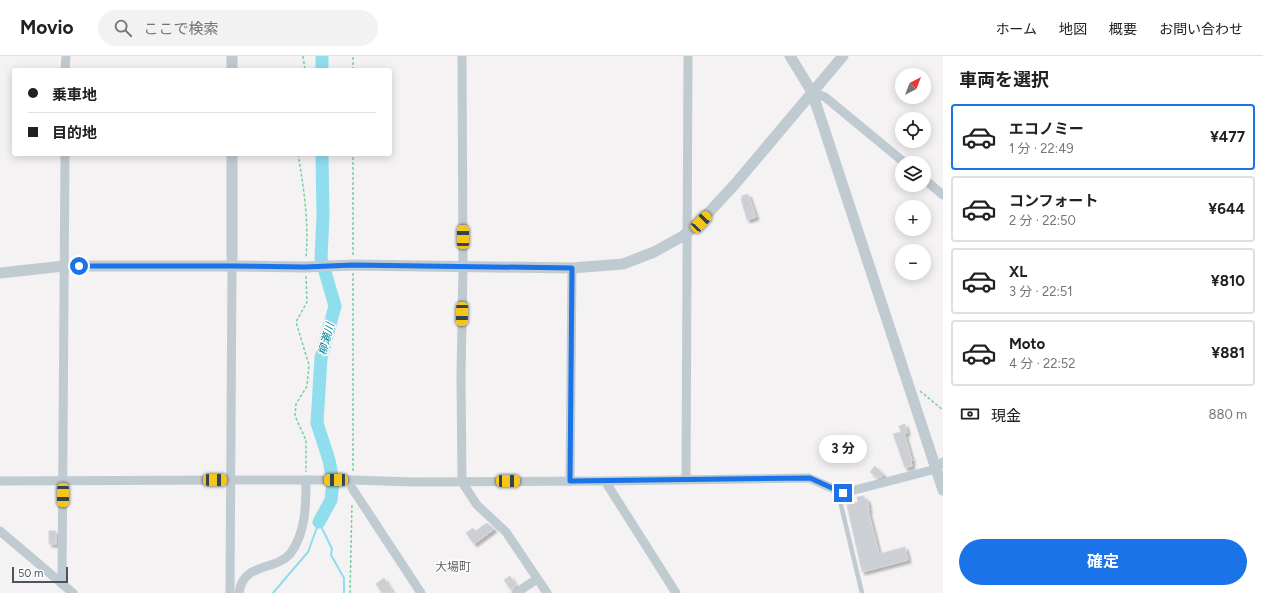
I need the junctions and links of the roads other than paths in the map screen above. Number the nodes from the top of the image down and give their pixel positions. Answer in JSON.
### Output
{"nodes":[{"id":1,"x":66,"y":56,"type":"edge"},
{"id":2,"x":232,"y":56,"type":"edge"},
{"id":3,"x":462,"y":56,"type":"edge"},
{"id":4,"x":688,"y":56,"type":"edge"},
{"id":5,"x":790,"y":56,"type":"edge"},
{"id":6,"x":843,"y":56,"type":"edge"},
{"id":7,"x":65,"y":68,"type":"edge"},
{"id":8,"x":232,"y":68,"type":"edge"},
{"id":9,"x":812,"y":92,"type":"junction"},
{"id":10,"x":65,"y":156,"type":"edge"},
{"id":11,"x":232,"y":156,"type":"edge"},
{"id":12,"x":897,"y":156,"type":"edge"},
{"id":13,"x":931,"y":185,"type":"edge"},
{"id":14,"x":943,"y":194,"type":"edge"},
{"id":15,"x":687,"y":233,"type":"junction"},
{"id":16,"x":64,"y":266,"type":"junction"},
{"id":17,"x":232,"y":266,"type":"junction"},
{"id":18,"x":463,"y":267,"type":"junction"},
{"id":19,"x":572,"y":268,"type":"junction"},
{"id":20,"x":0,"y":273,"type":"edge"},
{"id":21,"x":940,"y":465,"type":"edge"},
{"id":22,"x":0,"y":480,"type":"edge"},
{"id":23,"x":63,"y":480,"type":"junction"},
{"id":24,"x":230,"y":480,"type":"junction"},
{"id":25,"x":308,"y":480,"type":"junction"},
{"id":26,"x":686,"y":480,"type":"junction"},
{"id":27,"x":570,"y":481,"type":"junction"},
{"id":28,"x":462,"y":482,"type":"junction"},
{"id":29,"x":605,"y":482,"type":"junction"},
{"id":30,"x":351,"y":483,"type":"junction"},
{"id":31,"x":943,"y":490,"type":"edge"},
{"id":32,"x":843,"y":493,"type":"junction"},
{"id":33,"x":0,"y":531,"type":"edge"},
{"id":34,"x":537,"y":579,"type":"junction"},
{"id":35,"x":62,"y":584,"type":"junction"},
{"id":36,"x":73,"y":593,"type":"edge"},
{"id":37,"x":230,"y":593,"type":"edge"},
{"id":38,"x":239,"y":593,"type":"edge"},
{"id":39,"x":421,"y":593,"type":"edge"},
{"id":40,"x":516,"y":593,"type":"edge"},
{"id":41,"x":546,"y":593,"type":"edge"},
{"id":42,"x":676,"y":593,"type":"edge"},
{"id":43,"x":862,"y":593,"type":"edge"}],
"edges":[{"from":1,"to":7,"type":"street"},
{"from":2,"to":8,"type":"street"},
{"from":3,"to":18,"type":"street"},
{"from":4,"to":15,"type":"street"},
{"from":5,"to":9,"type":"street"},
{"from":6,"to":9,"type":"street"},
{"from":9,"to":12,"type":"street"},
{"from":9,"to":15,"type":"street"},
{"from":9,"to":21,"type":"street"},
{"from":10,"to":16,"type":"street"},
{"from":11,"to":17,"type":"street"},
{"from":13,"to":14,"type":"street"},
{"from":15,"to":19,"type":"street"},
{"from":15,"to":26,"type":"street"},
{"from":16,"to":17,"type":"street"},
{"from":16,"to":20,"type":"street"},
{"from":16,"to":23,"type":"street"},
{"from":17,"to":18,"type":"street"},
{"from":17,"to":24,"type":"street"},
{"from":18,"to":19,"type":"street"},
{"from":18,"to":28,"type":"street"},
{"from":19,"to":27,"type":"street"},
{"from":21,"to":31,"type":"street"},
{"from":21,"to":32,"type":"street"},
{"from":22,"to":23,"type":"street"},
{"from":23,"to":24,"type":"street"},
{"from":23,"to":35,"type":"street"},
{"from":24,"to":25,"type":"street"},
{"from":24,"to":37,"type":"street"},
{"from":25,"to":30,"type":"street"},
{"from":25,"to":38,"type":"street"},
{"from":26,"to":29,"type":"street"},
{"from":26,"to":32,"type":"street"},
{"from":27,"to":28,"type":"street"},
{"from":27,"to":29,"type":"street"},
{"from":28,"to":30,"type":"street"},
{"from":28,"to":34,"type":"street"},
{"from":29,"to":42,"type":"street"},
{"from":30,"to":39,"type":"street"},
{"from":32,"to":43,"type":"lane"},
{"from":33,"to":35,"type":"street"},
{"from":34,"to":40,"type":"street"},
{"from":34,"to":41,"type":"street"},
{"from":35,"to":36,"type":"street"}]}
